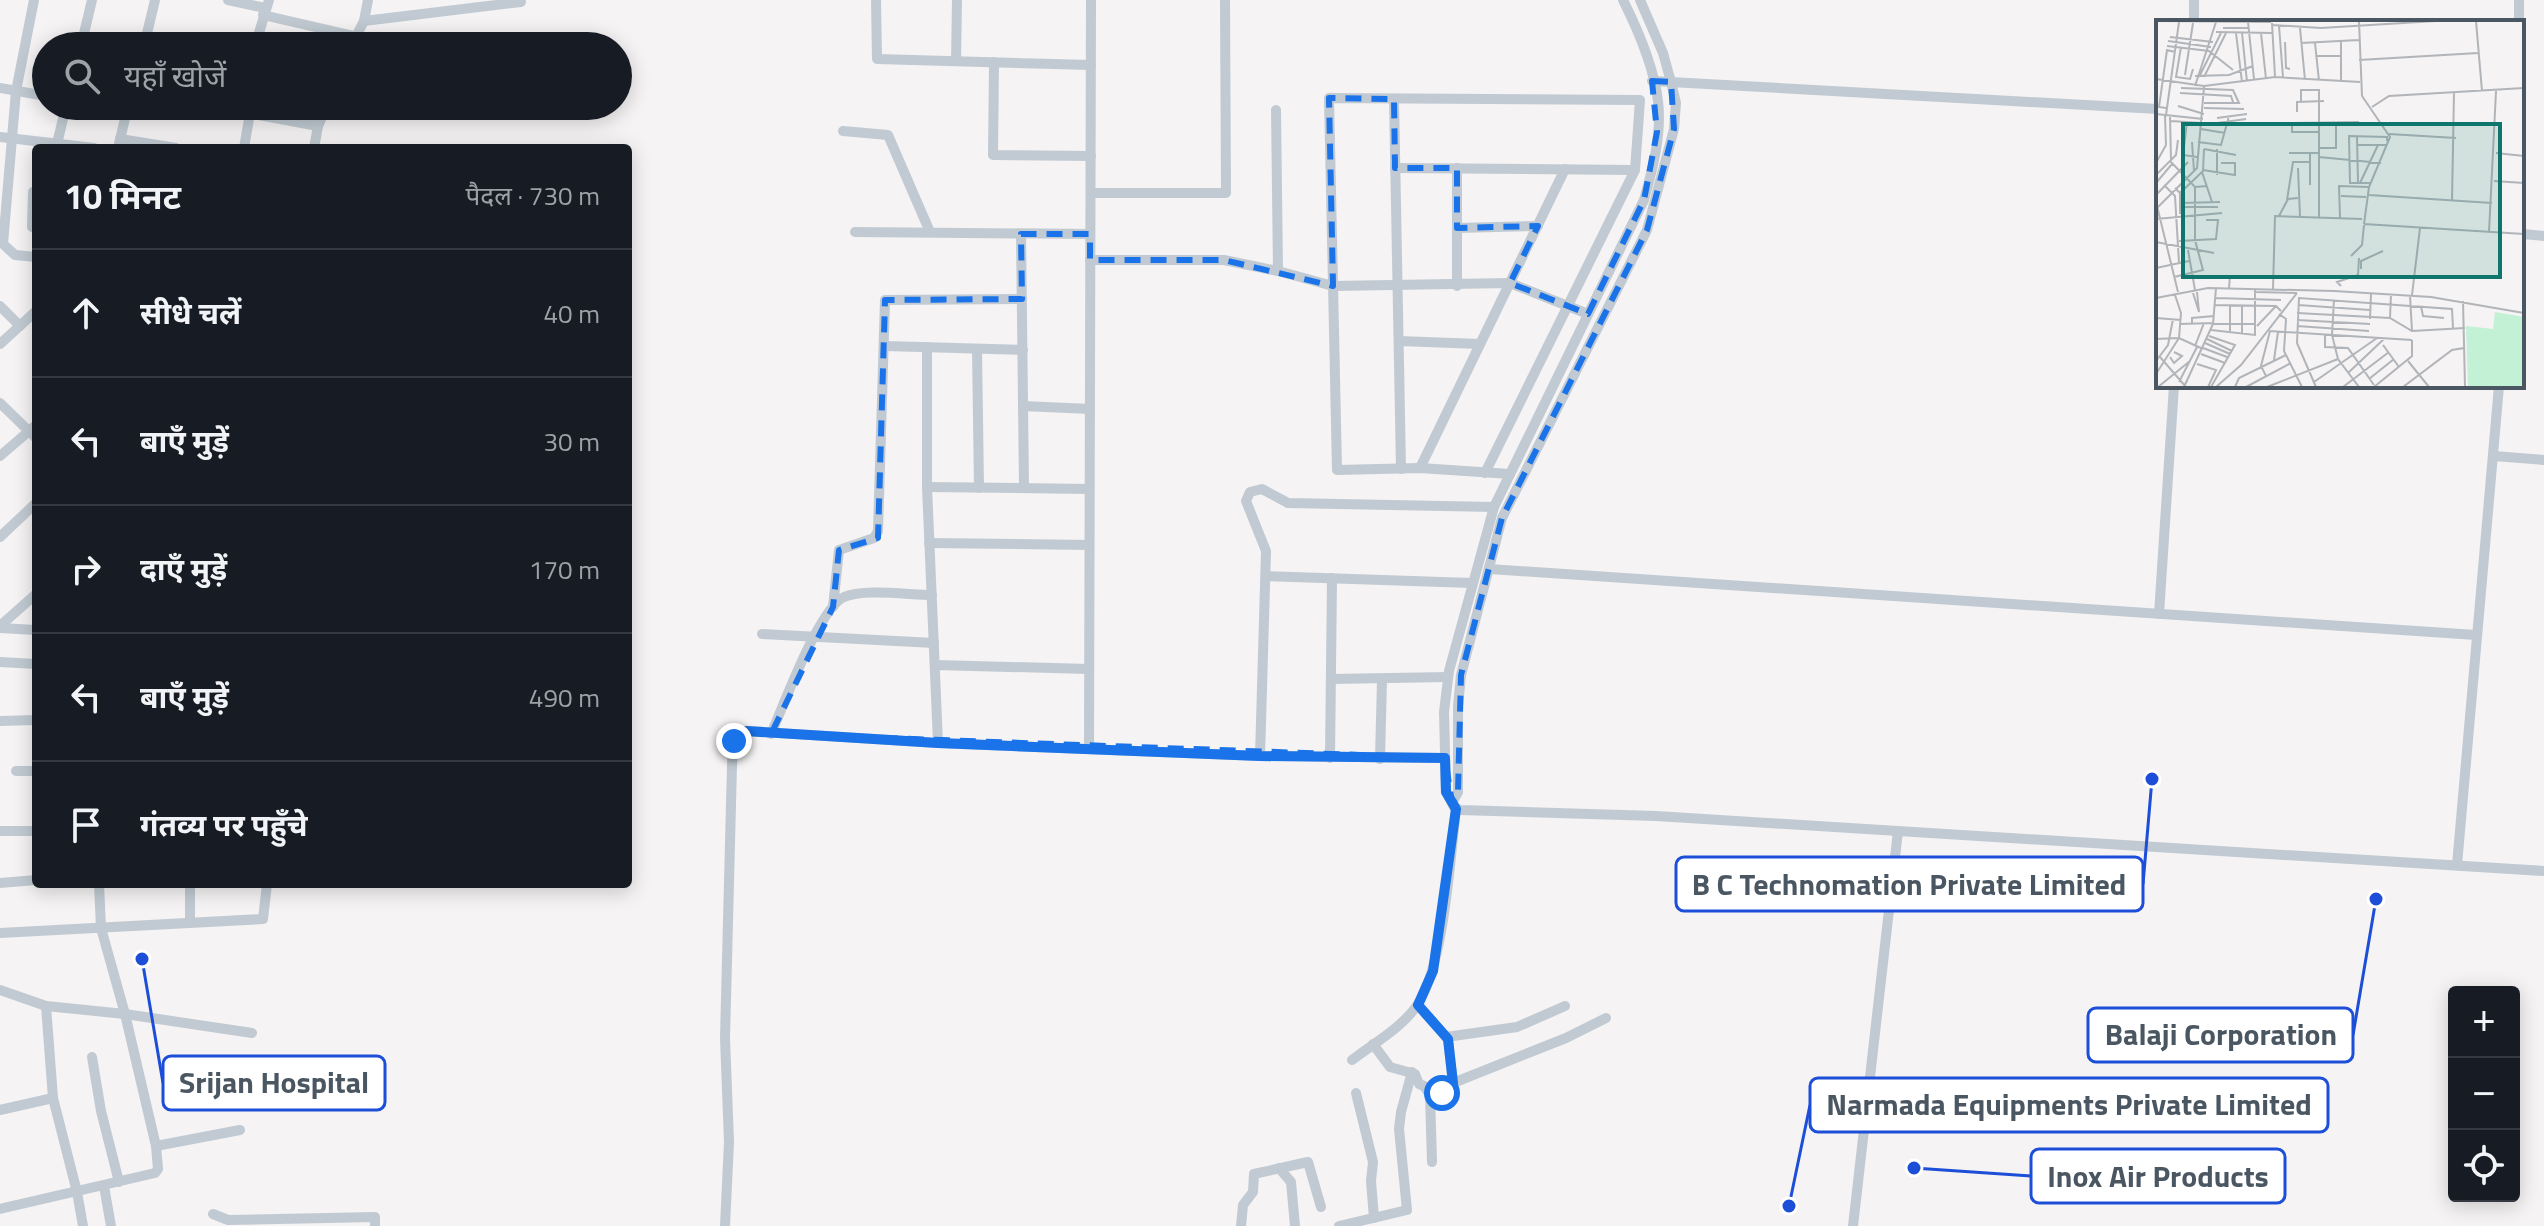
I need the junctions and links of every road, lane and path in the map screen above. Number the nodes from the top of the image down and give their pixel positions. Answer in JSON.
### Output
{"nodes":[{"id":1,"x":34,"y":0,"type":"edge"},
{"id":2,"x":92,"y":0,"type":"edge"},
{"id":3,"x":155,"y":0,"type":"edge"},
{"id":4,"x":228,"y":0,"type":"edge"},
{"id":5,"x":368,"y":0,"type":"edge"},
{"id":6,"x":876,"y":0,"type":"edge"},
{"id":7,"x":957,"y":0,"type":"edge"},
{"id":8,"x":1091,"y":0,"type":"edge"},
{"id":9,"x":1225,"y":0,"type":"edge"},
{"id":10,"x":1623,"y":0,"type":"edge"},
{"id":11,"x":1640,"y":0,"type":"edge"},
{"id":12,"x":521,"y":2,"type":"dead end"},
{"id":13,"x":471,"y":4,"type":"edge"},
{"id":14,"x":266,"y":8,"type":"edge"},
{"id":15,"x":364,"y":21,"type":"junction"},
{"id":16,"x":84,"y":32,"type":"edge"},
{"id":17,"x":147,"y":32,"type":"edge"},
{"id":18,"x":259,"y":32,"type":"edge"},
{"id":19,"x":329,"y":32,"type":"edge"},
{"id":20,"x":357,"y":32,"type":"edge"},
{"id":21,"x":956,"y":61,"type":"junction"},
{"id":22,"x":994,"y":62,"type":"junction"},
{"id":23,"x":1091,"y":65,"type":"junction"},
{"id":24,"x":1652,"y":81,"type":"junction"},
{"id":25,"x":1671,"y":82,"type":"junction"},
{"id":26,"x":0,"y":88,"type":"edge"},
{"id":27,"x":16,"y":91,"type":"junction"},
{"id":28,"x":32,"y":94,"type":"edge"},
{"id":29,"x":1394,"y":99,"type":"junction"},
{"id":30,"x":2156,"y":109,"type":"edge"},
{"id":31,"x":1276,"y":110,"type":"dead end"},
{"id":32,"x":63,"y":120,"type":"edge"},
{"id":33,"x":125,"y":120,"type":"edge"},
{"id":34,"x":249,"y":120,"type":"edge"},
{"id":35,"x":287,"y":120,"type":"edge"},
{"id":36,"x":321,"y":120,"type":"edge"},
{"id":37,"x":318,"y":126,"type":"junction"},
{"id":38,"x":843,"y":131,"type":"dead end"},
{"id":39,"x":6,"y":138,"type":"edge"},
{"id":40,"x":57,"y":144,"type":"joint"},
{"id":41,"x":119,"y":144,"type":"edge"},
{"id":42,"x":245,"y":144,"type":"edge"},
{"id":43,"x":315,"y":144,"type":"edge"},
{"id":44,"x":1091,"y":156,"type":"junction"},
{"id":45,"x":1395,"y":168,"type":"junction"},
{"id":46,"x":1457,"y":168,"type":"junction"},
{"id":47,"x":1565,"y":169,"type":"junction"},
{"id":48,"x":1635,"y":170,"type":"junction"},
{"id":49,"x":1091,"y":193,"type":"junction"},
{"id":50,"x":2,"y":202,"type":"edge"},
{"id":51,"x":1538,"y":226,"type":"junction"},
{"id":52,"x":1457,"y":228,"type":"junction"},
{"id":53,"x":855,"y":232,"type":"dead end"},
{"id":54,"x":930,"y":232,"type":"junction"},
{"id":55,"x":1021,"y":234,"type":"junction"},
{"id":56,"x":1090,"y":234,"type":"junction"},
{"id":57,"x":2524,"y":234,"type":"edge"},
{"id":58,"x":2544,"y":236,"type":"edge"},
{"id":59,"x":32,"y":257,"type":"edge"},
{"id":60,"x":1090,"y":260,"type":"junction"},
{"id":61,"x":1278,"y":271,"type":"junction"},
{"id":62,"x":1510,"y":283,"type":"junction"},
{"id":63,"x":1398,"y":285,"type":"junction"},
{"id":64,"x":1333,"y":286,"type":"junction"},
{"id":65,"x":1457,"y":286,"type":"junction"},
{"id":66,"x":1022,"y":299,"type":"junction"},
{"id":67,"x":0,"y":306,"type":"edge"},
{"id":68,"x":1567,"y":306,"type":"junction"},
{"id":69,"x":1588,"y":314,"type":"junction"},
{"id":70,"x":32,"y":315,"type":"edge"},
{"id":71,"x":20,"y":326,"type":"junction"},
{"id":72,"x":1399,"y":341,"type":"junction"},
{"id":73,"x":0,"y":344,"type":"edge"},
{"id":74,"x":1480,"y":344,"type":"junction"},
{"id":75,"x":885,"y":346,"type":"junction"},
{"id":76,"x":927,"y":347,"type":"junction"},
{"id":77,"x":977,"y":349,"type":"junction"},
{"id":78,"x":1023,"y":350,"type":"junction"},
{"id":79,"x":2174,"y":388,"type":"edge"},
{"id":80,"x":2499,"y":388,"type":"edge"},
{"id":81,"x":0,"y":403,"type":"edge"},
{"id":82,"x":1023,"y":406,"type":"junction"},
{"id":83,"x":1090,"y":409,"type":"junction"},
{"id":84,"x":32,"y":429,"type":"edge"},
{"id":85,"x":32,"y":432,"type":"edge"},
{"id":86,"x":0,"y":456,"type":"edge"},
{"id":87,"x":2494,"y":456,"type":"junction"},
{"id":88,"x":2544,"y":460,"type":"edge"},
{"id":89,"x":1420,"y":468,"type":"junction"},
{"id":90,"x":1401,"y":469,"type":"junction"},
{"id":91,"x":1485,"y":473,"type":"junction"},
{"id":92,"x":1510,"y":474,"type":"junction"},
{"id":93,"x":927,"y":487,"type":"junction"},
{"id":94,"x":979,"y":488,"type":"junction"},
{"id":95,"x":1024,"y":488,"type":"junction"},
{"id":96,"x":1089,"y":489,"type":"junction"},
{"id":97,"x":32,"y":507,"type":"edge"},
{"id":98,"x":1494,"y":507,"type":"junction"},
{"id":99,"x":0,"y":537,"type":"edge"},
{"id":100,"x":929,"y":543,"type":"junction"},
{"id":101,"x":1089,"y":545,"type":"junction"},
{"id":102,"x":1489,"y":569,"type":"junction"},
{"id":103,"x":1266,"y":576,"type":"junction"},
{"id":104,"x":1332,"y":578,"type":"junction"},
{"id":105,"x":1472,"y":583,"type":"junction"},
{"id":106,"x":932,"y":595,"type":"junction"},
{"id":107,"x":32,"y":598,"type":"edge"},
{"id":108,"x":833,"y":607,"type":"junction"},
{"id":109,"x":2159,"y":614,"type":"junction"},
{"id":110,"x":0,"y":627,"type":"edge"},
{"id":111,"x":32,"y":630,"type":"edge"},
{"id":112,"x":762,"y":634,"type":"dead end"},
{"id":113,"x":2476,"y":635,"type":"junction"},
{"id":114,"x":814,"y":637,"type":"junction"},
{"id":115,"x":934,"y":643,"type":"junction"},
{"id":116,"x":0,"y":662,"type":"edge"},
{"id":117,"x":32,"y":664,"type":"edge"},
{"id":118,"x":935,"y":665,"type":"junction"},
{"id":119,"x":1089,"y":669,"type":"junction"},
{"id":120,"x":1448,"y":677,"type":"junction"},
{"id":121,"x":1331,"y":679,"type":"junction"},
{"id":122,"x":1382,"y":680,"type":"junction"},
{"id":123,"x":32,"y":720,"type":"edge"},
{"id":124,"x":0,"y":721,"type":"edge"},
{"id":125,"x":771,"y":734,"type":"junction"},
{"id":126,"x":938,"y":743,"type":"junction"},
{"id":127,"x":1089,"y":747,"type":"junction"},
{"id":128,"x":1260,"y":756,"type":"junction"},
{"id":129,"x":1330,"y":758,"type":"junction"},
{"id":130,"x":1445,"y":758,"type":"junction"},
{"id":131,"x":1380,"y":759,"type":"junction"},
{"id":132,"x":16,"y":771,"type":"dead end"},
{"id":133,"x":32,"y":771,"type":"edge"},
{"id":134,"x":1454,"y":806,"type":"junction"},
{"id":135,"x":0,"y":831,"type":"edge"},
{"id":136,"x":32,"y":831,"type":"edge"},
{"id":137,"x":1898,"y":831,"type":"junction"},
{"id":138,"x":2457,"y":865,"type":"junction"},
{"id":139,"x":2544,"y":871,"type":"edge"},
{"id":140,"x":32,"y":880,"type":"edge"},
{"id":141,"x":0,"y":883,"type":"edge"},
{"id":142,"x":99,"y":888,"type":"edge"},
{"id":143,"x":190,"y":888,"type":"edge"},
{"id":144,"x":267,"y":888,"type":"edge"},
{"id":145,"x":190,"y":923,"type":"junction"},
{"id":146,"x":101,"y":928,"type":"junction"},
{"id":147,"x":0,"y":933,"type":"edge"},
{"id":148,"x":0,"y":990,"type":"edge"},
{"id":149,"x":1418,"y":1005,"type":"junction"},
{"id":150,"x":46,"y":1006,"type":"junction"},
{"id":151,"x":1565,"y":1006,"type":"dead end"},
{"id":152,"x":125,"y":1014,"type":"junction"},
{"id":153,"x":1606,"y":1018,"type":"dead end"},
{"id":154,"x":252,"y":1033,"type":"dead end"},
{"id":155,"x":1446,"y":1037,"type":"junction"},
{"id":156,"x":1373,"y":1044,"type":"junction"},
{"id":157,"x":92,"y":1057,"type":"dead end"},
{"id":158,"x":1352,"y":1060,"type":"dead end"},
{"id":159,"x":1412,"y":1072,"type":"junction"},
{"id":160,"x":1453,"y":1083,"type":"junction"},
{"id":161,"x":1356,"y":1093,"type":"dead end"},
{"id":162,"x":1430,"y":1095,"type":"junction"},
{"id":163,"x":53,"y":1098,"type":"junction"},
{"id":164,"x":0,"y":1110,"type":"edge"},
{"id":165,"x":240,"y":1130,"type":"dead end"},
{"id":166,"x":156,"y":1146,"type":"junction"},
{"id":167,"x":1432,"y":1162,"type":"dead end"},
{"id":168,"x":1279,"y":1168,"type":"junction"},
{"id":169,"x":119,"y":1182,"type":"junction"},
{"id":170,"x":104,"y":1186,"type":"junction"},
{"id":171,"x":77,"y":1192,"type":"junction"},
{"id":172,"x":1321,"y":1207,"type":"dead end"},
{"id":173,"x":0,"y":1209,"type":"edge"},
{"id":174,"x":213,"y":1214,"type":"dead end"},
{"id":175,"x":1374,"y":1218,"type":"junction"},
{"id":176,"x":1360,"y":1223,"type":"edge"},
{"id":177,"x":83,"y":1226,"type":"edge"},
{"id":178,"x":111,"y":1226,"type":"edge"},
{"id":179,"x":375,"y":1226,"type":"edge"},
{"id":180,"x":725,"y":1226,"type":"edge"},
{"id":181,"x":1241,"y":1226,"type":"edge"},
{"id":182,"x":1295,"y":1226,"type":"edge"},
{"id":183,"x":1339,"y":1226,"type":"edge"},
{"id":184,"x":1853,"y":1226,"type":"edge"}],
"edges":[{"from":1,"to":27,"type":"street"},
{"from":2,"to":16,"type":"street"},
{"from":3,"to":17,"type":"street"},
{"from":4,"to":14,"type":"street"},
{"from":5,"to":15,"type":"street"},
{"from":6,"to":21,"type":"street"},
{"from":7,"to":21,"type":"street"},
{"from":8,"to":23,"type":"street"},
{"from":9,"to":49,"type":"street"},
{"from":10,"to":24,"type":"street"},
{"from":11,"to":25,"type":"street"},
{"from":12,"to":13,"type":"street"},
{"from":13,"to":15,"type":"street"},
{"from":14,"to":18,"type":"street"},
{"from":14,"to":19,"type":"street"},
{"from":15,"to":20,"type":"street"},
{"from":21,"to":22,"type":"street"},
{"from":22,"to":23,"type":"street"},
{"from":22,"to":44,"type":"street"},
{"from":23,"to":44,"type":"street"},
{"from":24,"to":25,"type":"street"},
{"from":24,"to":69,"type":"street"},
{"from":25,"to":30,"type":"street"},
{"from":25,"to":102,"type":"street"},
{"from":26,"to":27,"type":"street"},
{"from":27,"to":28,"type":"street"},
{"from":27,"to":39,"type":"street"},
{"from":29,"to":45,"type":"street"},
{"from":29,"to":48,"type":"street"},
{"from":29,"to":64,"type":"street"},
{"from":31,"to":61,"type":"street"},
{"from":32,"to":40,"type":"street"},
{"from":33,"to":41,"type":"street"},
{"from":34,"to":42,"type":"street"},
{"from":35,"to":37,"type":"street"},
{"from":36,"to":37,"type":"street"},
{"from":37,"to":43,"type":"street"},
{"from":38,"to":54,"type":"street"},
{"from":39,"to":40,"type":"street"},
{"from":39,"to":50,"type":"street"},
{"from":44,"to":49,"type":"street"},
{"from":45,"to":46,"type":"street"},
{"from":45,"to":63,"type":"street"},
{"from":46,"to":47,"type":"street"},
{"from":46,"to":52,"type":"street"},
{"from":47,"to":48,"type":"street"},
{"from":47,"to":51,"type":"street"},
{"from":48,"to":68,"type":"street"},
{"from":49,"to":56,"type":"street"},
{"from":50,"to":59,"type":"street"},
{"from":51,"to":52,"type":"street"},
{"from":51,"to":62,"type":"street"},
{"from":52,"to":65,"type":"street"},
{"from":53,"to":54,"type":"street"},
{"from":54,"to":55,"type":"street"},
{"from":55,"to":56,"type":"street"},
{"from":55,"to":66,"type":"street"},
{"from":56,"to":60,"type":"street"},
{"from":57,"to":58,"type":"street"},
{"from":60,"to":61,"type":"street"},
{"from":60,"to":83,"type":"street"},
{"from":61,"to":64,"type":"street"},
{"from":62,"to":65,"type":"street"},
{"from":62,"to":68,"type":"street"},
{"from":62,"to":74,"type":"street"},
{"from":63,"to":64,"type":"street"},
{"from":63,"to":65,"type":"street"},
{"from":63,"to":72,"type":"street"},
{"from":64,"to":90,"type":"street"},
{"from":66,"to":75,"type":"street"},
{"from":66,"to":78,"type":"street"},
{"from":67,"to":71,"type":"street"},
{"from":68,"to":69,"type":"street"},
{"from":68,"to":91,"type":"street"},
{"from":69,"to":92,"type":"street"},
{"from":70,"to":71,"type":"street"},
{"from":71,"to":73,"type":"street"},
{"from":72,"to":74,"type":"street"},
{"from":72,"to":90,"type":"street"},
{"from":74,"to":89,"type":"street"},
{"from":75,"to":76,"type":"street"},
{"from":75,"to":108,"type":"street"},
{"from":76,"to":77,"type":"street"},
{"from":76,"to":93,"type":"street"},
{"from":77,"to":78,"type":"street"},
{"from":77,"to":94,"type":"street"},
{"from":78,"to":82,"type":"street"},
{"from":79,"to":109,"type":"street"},
{"from":80,"to":87,"type":"street"},
{"from":81,"to":84,"type":"street"},
{"from":82,"to":83,"type":"street"},
{"from":82,"to":95,"type":"street"},
{"from":83,"to":96,"type":"street"},
{"from":85,"to":86,"type":"street"},
{"from":87,"to":88,"type":"street"},
{"from":87,"to":113,"type":"street"},
{"from":89,"to":90,"type":"street"},
{"from":89,"to":91,"type":"street"},
{"from":91,"to":92,"type":"street"},
{"from":92,"to":98,"type":"street"},
{"from":93,"to":94,"type":"street"},
{"from":93,"to":100,"type":"street"},
{"from":94,"to":95,"type":"street"},
{"from":95,"to":96,"type":"street"},
{"from":96,"to":101,"type":"street"},
{"from":97,"to":99,"type":"street"},
{"from":98,"to":103,"type":"street"},
{"from":98,"to":105,"type":"street"},
{"from":100,"to":101,"type":"street"},
{"from":100,"to":106,"type":"street"},
{"from":101,"to":119,"type":"street"},
{"from":102,"to":109,"type":"street"},
{"from":102,"to":134,"type":"street"},
{"from":103,"to":104,"type":"street"},
{"from":103,"to":128,"type":"street"},
{"from":104,"to":105,"type":"street"},
{"from":104,"to":121,"type":"street"},
{"from":105,"to":120,"type":"street"},
{"from":106,"to":108,"type":"street"},
{"from":106,"to":115,"type":"street"},
{"from":107,"to":110,"type":"street"},
{"from":108,"to":114,"type":"street"},
{"from":109,"to":113,"type":"street"},
{"from":110,"to":111,"type":"street"},
{"from":112,"to":114,"type":"street"},
{"from":113,"to":138,"type":"street"},
{"from":114,"to":115,"type":"street"},
{"from":114,"to":125,"type":"street"},
{"from":115,"to":118,"type":"street"},
{"from":116,"to":117,"type":"street"},
{"from":118,"to":119,"type":"street"},
{"from":118,"to":126,"type":"street"},
{"from":119,"to":127,"type":"street"},
{"from":120,"to":122,"type":"street"},
{"from":120,"to":130,"type":"street"},
{"from":121,"to":122,"type":"street"},
{"from":121,"to":129,"type":"street"},
{"from":122,"to":131,"type":"street"},
{"from":123,"to":124,"type":"street"},
{"from":125,"to":126,"type":"street"},
{"from":125,"to":180,"type":"street"},
{"from":126,"to":127,"type":"street"},
{"from":127,"to":128,"type":"street"},
{"from":128,"to":129,"type":"street"},
{"from":129,"to":131,"type":"street"},
{"from":130,"to":131,"type":"street"},
{"from":130,"to":134,"type":"street"},
{"from":132,"to":133,"type":"street"},
{"from":134,"to":137,"type":"street"},
{"from":134,"to":149,"type":"street"},
{"from":135,"to":136,"type":"street"},
{"from":137,"to":138,"type":"street"},
{"from":137,"to":184,"type":"street"},
{"from":138,"to":139,"type":"street"},
{"from":140,"to":141,"type":"street"},
{"from":142,"to":146,"type":"street"},
{"from":143,"to":145,"type":"street"},
{"from":144,"to":145,"type":"street"},
{"from":145,"to":146,"type":"street"},
{"from":146,"to":147,"type":"street"},
{"from":146,"to":152,"type":"street"},
{"from":148,"to":150,"type":"street"},
{"from":149,"to":155,"type":"street"},
{"from":149,"to":156,"type":"street"},
{"from":150,"to":152,"type":"street"},
{"from":150,"to":163,"type":"street"},
{"from":151,"to":155,"type":"street"},
{"from":152,"to":154,"type":"street"},
{"from":152,"to":166,"type":"street"},
{"from":153,"to":160,"type":"street"},
{"from":155,"to":160,"type":"street"},
{"from":156,"to":158,"type":"street"},
{"from":156,"to":159,"type":"street"},
{"from":157,"to":169,"type":"street"},
{"from":159,"to":162,"type":"street"},
{"from":159,"to":175,"type":"street"},
{"from":160,"to":162,"type":"street"},
{"from":161,"to":175,"type":"street"},
{"from":162,"to":167,"type":"street"},
{"from":163,"to":164,"type":"street"},
{"from":163,"to":171,"type":"street"},
{"from":165,"to":166,"type":"street"},
{"from":166,"to":169,"type":"street"},
{"from":168,"to":172,"type":"street"},
{"from":168,"to":181,"type":"street"},
{"from":168,"to":182,"type":"street"},
{"from":169,"to":170,"type":"street"},
{"from":170,"to":171,"type":"street"},
{"from":170,"to":178,"type":"street"},
{"from":171,"to":173,"type":"street"},
{"from":171,"to":177,"type":"street"},
{"from":174,"to":179,"type":"street"},
{"from":175,"to":176,"type":"street"},
{"from":176,"to":183,"type":"street"}]}
